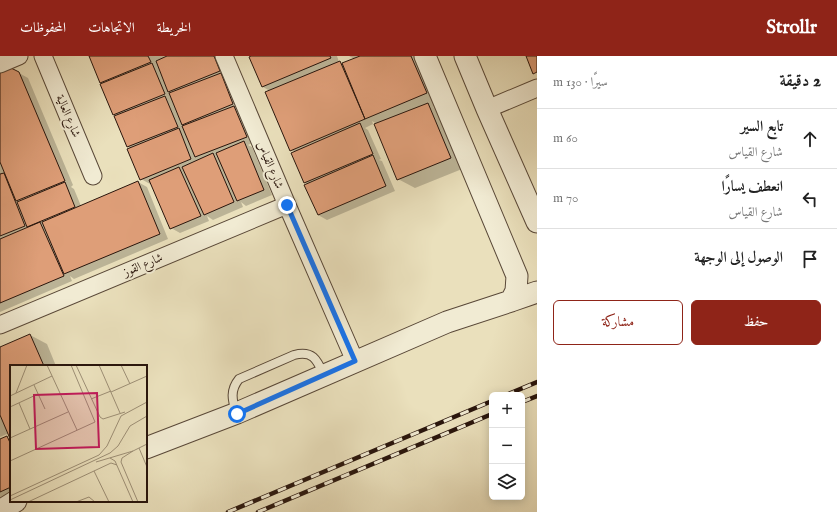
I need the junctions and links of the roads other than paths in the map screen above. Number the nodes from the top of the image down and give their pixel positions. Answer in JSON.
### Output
{"nodes":[{"id":1,"x":19,"y":56,"type":"edge"},
{"id":2,"x":43,"y":56,"type":"edge"},
{"id":3,"x":224,"y":56,"type":"edge"},
{"id":4,"x":425,"y":56,"type":"edge"},
{"id":5,"x":465,"y":56,"type":"edge"},
{"id":6,"x":0,"y":64,"type":"edge"},
{"id":7,"x":537,"y":88,"type":"edge"},
{"id":8,"x":487,"y":109,"type":"junction"},
{"id":9,"x":94,"y":176,"type":"dead end"},
{"id":10,"x":287,"y":205,"type":"junction"},
{"id":11,"x":537,"y":222,"type":"edge"},
{"id":12,"x":537,"y":292,"type":"edge"},
{"id":13,"x":511,"y":301,"type":"junction"},
{"id":14,"x":0,"y":324,"type":"edge"},
{"id":15,"x":355,"y":361,"type":"junction"},
{"id":16,"x":324,"y":376,"type":"junction"},
{"id":17,"x":237,"y":414,"type":"junction"},
{"id":18,"x":147,"y":448,"type":"edge"},
{"id":19,"x":14,"y":502,"type":"edge"},
{"id":20,"x":0,"y":511,"type":"edge"}],
"edges":[{"from":1,"to":6,"type":"street"},
{"from":2,"to":9,"type":"street","name":"شارع العالية"},
{"from":3,"to":10,"type":"street","name":"شارع القياس"},
{"from":4,"to":13,"type":"street"},
{"from":5,"to":8,"type":"street"},
{"from":7,"to":8,"type":"street"},
{"from":8,"to":11,"type":"street"},
{"from":10,"to":14,"type":"street","name":"شارع القوز"},
{"from":10,"to":15,"type":"street","name":"شارع القياس"},
{"from":12,"to":13,"type":"street"},
{"from":13,"to":15,"type":"street"},
{"from":15,"to":16,"type":"street"},
{"from":16,"to":17,"type":"street"},
{"from":16,"to":17,"type":"lane"},
{"from":17,"to":18,"type":"street"},
{"from":19,"to":20,"type":"street"}]}
